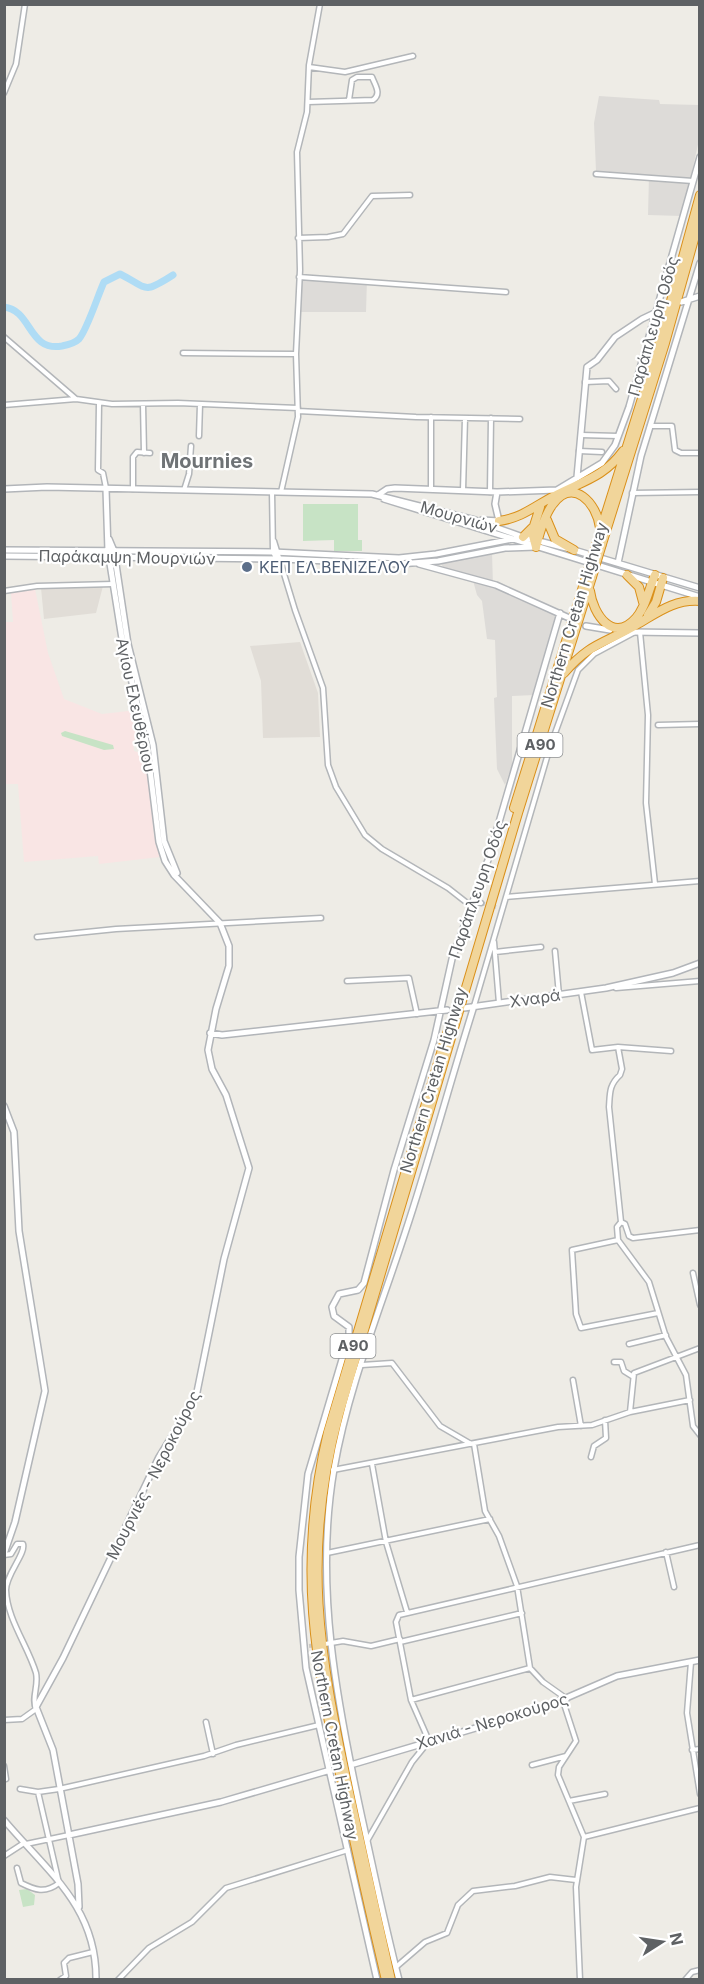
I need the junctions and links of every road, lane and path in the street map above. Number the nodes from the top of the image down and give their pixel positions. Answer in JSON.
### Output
{"nodes":[{"id":1,"x":25,"y":4,"type":"edge"},
{"id":2,"x":320,"y":4,"type":"edge"},
{"id":3,"x":413,"y":56,"type":"dead end"},
{"id":4,"x":309,"y":68,"type":"junction"},
{"id":5,"x":4,"y":93,"type":"edge"},
{"id":6,"x":349,"y":100,"type":"junction"},
{"id":7,"x":308,"y":102,"type":"junction"},
{"id":8,"x":699,"y":157,"type":"edge"},
{"id":9,"x":596,"y":174,"type":"dead end"},
{"id":10,"x":694,"y":181,"type":"junction"},
{"id":11,"x":410,"y":195,"type":"dead end"},
{"id":12,"x":699,"y":195,"type":"edge"},
{"id":13,"x":699,"y":218,"type":"edge"},
{"id":14,"x":298,"y":238,"type":"junction"},
{"id":15,"x":699,"y":263,"type":"edge"},
{"id":16,"x":299,"y":276,"type":"junction"},
{"id":17,"x":506,"y":292,"type":"dead end"},
{"id":18,"x":699,"y":296,"type":"edge"},
{"id":19,"x":688,"y":300,"type":"junction"},
{"id":20,"x":681,"y":302,"type":"dead end"},
{"id":21,"x":665,"y":308,"type":"dead end"},
{"id":22,"x":658,"y":311,"type":"junction"},
{"id":23,"x":4,"y":337,"type":"edge"},
{"id":24,"x":183,"y":353,"type":"dead end"},
{"id":25,"x":296,"y":354,"type":"junction"},
{"id":26,"x":585,"y":382,"type":"junction"},
{"id":27,"x":616,"y":389,"type":"dead end"},
{"id":28,"x":76,"y":399,"type":"junction"},
{"id":29,"x":99,"y":404,"type":"junction"},
{"id":30,"x":143,"y":404,"type":"junction"},
{"id":31,"x":200,"y":404,"type":"junction"},
{"id":32,"x":4,"y":405,"type":"edge"},
{"id":33,"x":298,"y":409,"type":"junction"},
{"id":34,"x":431,"y":417,"type":"junction"},
{"id":35,"x":465,"y":418,"type":"junction"},
{"id":36,"x":491,"y":418,"type":"junction"},
{"id":37,"x":520,"y":418,"type":"dead end"},
{"id":38,"x":650,"y":426,"type":"junction"},
{"id":39,"x":579,"y":435,"type":"junction"},
{"id":40,"x":199,"y":436,"type":"dead end"},
{"id":41,"x":619,"y":436,"type":"junction"},
{"id":42,"x":627,"y":445,"type":"junction"},
{"id":43,"x":191,"y":446,"type":"dead end"},
{"id":44,"x":578,"y":451,"type":"junction"},
{"id":45,"x":602,"y":452,"type":"dead end"},
{"id":46,"x":144,"y":453,"type":"junction"},
{"id":47,"x":150,"y":453,"type":"dead end"},
{"id":48,"x":699,"y":453,"type":"edge"},
{"id":49,"x":577,"y":477,"type":"junction"},
{"id":50,"x":4,"y":489,"type":"edge"},
{"id":51,"x":106,"y":489,"type":"junction"},
{"id":52,"x":431,"y":489,"type":"junction"},
{"id":53,"x":133,"y":490,"type":"junction"},
{"id":54,"x":184,"y":490,"type":"junction"},
{"id":55,"x":463,"y":490,"type":"junction"},
{"id":56,"x":272,"y":492,"type":"junction"},
{"id":57,"x":281,"y":492,"type":"junction"},
{"id":58,"x":493,"y":492,"type":"junction"},
{"id":59,"x":699,"y":492,"type":"edge"},
{"id":60,"x":632,"y":493,"type":"junction"},
{"id":61,"x":378,"y":495,"type":"junction"},
{"id":62,"x":542,"y":503,"type":"junction"},
{"id":63,"x":547,"y":519,"type":"junction"},
{"id":64,"x":476,"y":520,"type":"junction"},
{"id":65,"x":499,"y":520,"type":"junction"},
{"id":66,"x":532,"y":528,"type":"junction"},
{"id":67,"x":601,"y":529,"type":"junction"},
{"id":68,"x":520,"y":538,"type":"junction"},
{"id":69,"x":535,"y":543,"type":"junction"},
{"id":70,"x":600,"y":543,"type":"junction"},
{"id":71,"x":4,"y":550,"type":"edge"},
{"id":72,"x":574,"y":550,"type":"junction"},
{"id":73,"x":112,"y":552,"type":"junction"},
{"id":74,"x":123,"y":554,"type":"junction"},
{"id":75,"x":277,"y":555,"type":"junction"},
{"id":76,"x":4,"y":556,"type":"edge"},
{"id":77,"x":437,"y":557,"type":"junction"},
{"id":78,"x":618,"y":562,"type":"junction"},
{"id":79,"x":415,"y":563,"type":"junction"},
{"id":80,"x":116,"y":566,"type":"junction"},
{"id":81,"x":439,"y":570,"type":"junction"},
{"id":82,"x":627,"y":575,"type":"junction"},
{"id":83,"x":589,"y":577,"type":"junction"},
{"id":84,"x":658,"y":580,"type":"junction"},
{"id":85,"x":113,"y":584,"type":"junction"},
{"id":86,"x":590,"y":586,"type":"junction"},
{"id":87,"x":699,"y":588,"type":"edge"},
{"id":88,"x":4,"y":591,"type":"edge"},
{"id":89,"x":699,"y":599,"type":"edge"},
{"id":90,"x":644,"y":603,"type":"junction"},
{"id":91,"x":560,"y":613,"type":"junction"},
{"id":92,"x":567,"y":617,"type":"dead end"},
{"id":93,"x":643,"y":621,"type":"junction"},
{"id":94,"x":586,"y":626,"type":"dead end"},
{"id":95,"x":610,"y":630,"type":"dead end"},
{"id":96,"x":636,"y":632,"type":"junction"},
{"id":97,"x":699,"y":633,"type":"edge"},
{"id":98,"x":561,"y":677,"type":"junction"},
{"id":99,"x":699,"y":724,"type":"edge"},
{"id":100,"x":658,"y":725,"type":"dead end"},
{"id":101,"x":699,"y":881,"type":"edge"},
{"id":102,"x":655,"y":884,"type":"junction"},
{"id":103,"x":185,"y":887,"type":"junction"},
{"id":104,"x":506,"y":897,"type":"junction"},
{"id":105,"x":481,"y":903,"type":"tunnel mouth"},
{"id":106,"x":473,"y":904,"type":"junction"},
{"id":107,"x":496,"y":907,"type":"tunnel mouth"},
{"id":108,"x":503,"y":908,"type":"junction"},
{"id":109,"x":321,"y":918,"type":"dead end"},
{"id":110,"x":220,"y":923,"type":"junction"},
{"id":111,"x":37,"y":937,"type":"dead end"},
{"id":112,"x":493,"y":938,"type":"junction"},
{"id":113,"x":541,"y":947,"type":"dead end"},
{"id":114,"x":555,"y":951,"type":"dead end"},
{"id":115,"x":495,"y":952,"type":"junction"},
{"id":116,"x":699,"y":963,"type":"edge"},
{"id":117,"x":347,"y":981,"type":"dead end"},
{"id":118,"x":699,"y":981,"type":"edge"},
{"id":119,"x":606,"y":988,"type":"junction"},
{"id":120,"x":581,"y":992,"type":"junction"},
{"id":121,"x":559,"y":995,"type":"junction"},
{"id":122,"x":499,"y":1003,"type":"junction"},
{"id":123,"x":474,"y":1006,"type":"junction"},
{"id":124,"x":464,"y":1008,"type":"dead end"},
{"id":125,"x":445,"y":1011,"type":"junction"},
{"id":126,"x":417,"y":1014,"type":"junction"},
{"id":127,"x":210,"y":1033,"type":"junction"},
{"id":128,"x":618,"y":1047,"type":"junction"},
{"id":129,"x":671,"y":1051,"type":"dead end"},
{"id":130,"x":4,"y":1106,"type":"edge"},
{"id":131,"x":621,"y":1222,"type":"junction"},
{"id":132,"x":699,"y":1230,"type":"edge"},
{"id":133,"x":618,"y":1240,"type":"junction"},
{"id":134,"x":693,"y":1273,"type":"dead end"},
{"id":135,"x":371,"y":1288,"type":"junction"},
{"id":136,"x":363,"y":1293,"type":"dead end"},
{"id":137,"x":699,"y":1305,"type":"edge"},
{"id":138,"x":658,"y":1313,"type":"junction"},
{"id":139,"x":353,"y":1326,"type":"dead end"},
{"id":140,"x":356,"y":1335,"type":"junction"},
{"id":141,"x":666,"y":1335,"type":"junction"},
{"id":142,"x":629,"y":1344,"type":"dead end"},
{"id":143,"x":699,"y":1348,"type":"edge"},
{"id":144,"x":677,"y":1357,"type":"junction"},
{"id":145,"x":614,"y":1362,"type":"dead end"},
{"id":146,"x":362,"y":1365,"type":"junction"},
{"id":147,"x":632,"y":1376,"type":"junction"},
{"id":148,"x":573,"y":1380,"type":"dead end"},
{"id":149,"x":690,"y":1400,"type":"junction"},
{"id":150,"x":630,"y":1412,"type":"junction"},
{"id":151,"x":605,"y":1420,"type":"junction"},
{"id":152,"x":581,"y":1426,"type":"junction"},
{"id":153,"x":699,"y":1435,"type":"edge"},
{"id":154,"x":472,"y":1444,"type":"junction"},
{"id":155,"x":591,"y":1457,"type":"dead end"},
{"id":156,"x":372,"y":1464,"type":"junction"},
{"id":157,"x":332,"y":1470,"type":"junction"},
{"id":158,"x":490,"y":1519,"type":"junction"},
{"id":159,"x":386,"y":1542,"type":"junction"},
{"id":160,"x":699,"y":1545,"type":"edge"},
{"id":161,"x":666,"y":1552,"type":"junction"},
{"id":162,"x":327,"y":1553,"type":"junction"},
{"id":163,"x":4,"y":1555,"type":"edge"},
{"id":164,"x":517,"y":1586,"type":"junction"},
{"id":165,"x":674,"y":1587,"type":"dead end"},
{"id":166,"x":407,"y":1612,"type":"junction"},
{"id":167,"x":522,"y":1613,"type":"junction"},
{"id":168,"x":400,"y":1641,"type":"junction"},
{"id":169,"x":328,"y":1643,"type":"junction"},
{"id":170,"x":699,"y":1660,"type":"edge"},
{"id":171,"x":691,"y":1662,"type":"junction"},
{"id":172,"x":530,"y":1668,"type":"junction"},
{"id":173,"x":411,"y":1700,"type":"junction"},
{"id":174,"x":565,"y":1700,"type":"junction"},
{"id":175,"x":36,"y":1709,"type":"junction"},
{"id":176,"x":4,"y":1720,"type":"edge"},
{"id":177,"x":206,"y":1722,"type":"dead end"},
{"id":178,"x":319,"y":1725,"type":"junction"},
{"id":179,"x":429,"y":1741,"type":"junction"},
{"id":180,"x":699,"y":1749,"type":"edge"},
{"id":181,"x":693,"y":1750,"type":"junction"},
{"id":182,"x":213,"y":1754,"type":"junction"},
{"id":183,"x":566,"y":1756,"type":"junction"},
{"id":184,"x":354,"y":1764,"type":"dead end"},
{"id":185,"x":532,"y":1765,"type":"dead end"},
{"id":186,"x":4,"y":1766,"type":"edge"},
{"id":187,"x":327,"y":1772,"type":"dead end"},
{"id":188,"x":6,"y":1779,"type":"dead end"},
{"id":189,"x":20,"y":1789,"type":"dead end"},
{"id":190,"x":59,"y":1789,"type":"junction"},
{"id":191,"x":38,"y":1792,"type":"junction"},
{"id":192,"x":605,"y":1794,"type":"dead end"},
{"id":193,"x":699,"y":1794,"type":"edge"},
{"id":194,"x":569,"y":1801,"type":"junction"},
{"id":195,"x":699,"y":1808,"type":"edge"},
{"id":196,"x":4,"y":1820,"type":"edge"},
{"id":197,"x":69,"y":1835,"type":"junction"},
{"id":198,"x":584,"y":1838,"type":"junction"},
{"id":199,"x":48,"y":1839,"type":"junction"},
{"id":200,"x":367,"y":1841,"type":"junction"},
{"id":201,"x":24,"y":1844,"type":"junction"},
{"id":202,"x":348,"y":1850,"type":"junction"},
{"id":203,"x":4,"y":1856,"type":"edge"},
{"id":204,"x":17,"y":1868,"type":"dead end"},
{"id":205,"x":576,"y":1880,"type":"junction"},
{"id":206,"x":59,"y":1883,"type":"junction"},
{"id":207,"x":79,"y":1906,"type":"junction"},
{"id":208,"x":93,"y":1952,"type":"junction"},
{"id":209,"x":396,"y":1967,"type":"junction"},
{"id":210,"x":699,"y":1970,"type":"edge"},
{"id":211,"x":60,"y":1980,"type":"edge"},
{"id":212,"x":96,"y":1980,"type":"edge"},
{"id":213,"x":118,"y":1980,"type":"edge"},
{"id":214,"x":377,"y":1980,"type":"edge"},
{"id":215,"x":386,"y":1980,"type":"edge"},
{"id":216,"x":391,"y":1980,"type":"edge"},
{"id":217,"x":399,"y":1980,"type":"edge"},
{"id":218,"x":580,"y":1980,"type":"edge"},
{"id":219,"x":685,"y":1980,"type":"edge"}],
"edges":[{"from":1,"to":5,"type":"street"},
{"from":2,"to":4,"type":"street"},
{"from":3,"to":4,"type":"street"},
{"from":4,"to":7,"type":"street"},
{"from":6,"to":6,"type":"street"},
{"from":6,"to":7,"type":"street"},
{"from":7,"to":14,"type":"street"},
{"from":8,"to":10,"type":"street","name":"Παράπλευρη Οδός"},
{"from":9,"to":10,"type":"street"},
{"from":10,"to":22,"type":"street","name":"Παράπλευρη Οδός"},
{"from":11,"to":14,"type":"street"},
{"from":12,"to":42,"type":"highway","name":"Northern Cretan Highway","number":"Α90"},
{"from":13,"to":70,"type":"highway","name":"Northern Cretan Highway","number":"Α90"},
{"from":14,"to":16,"type":"street"},
{"from":15,"to":19,"type":"street","name":"Παράπλευρη Οδός"},
{"from":16,"to":17,"type":"street"},
{"from":16,"to":25,"type":"street"},
{"from":18,"to":19,"type":"street"},
{"from":19,"to":20,"type":"street"},
{"from":19,"to":38,"type":"street","name":"Παράπλευρη Οδός"},
{"from":21,"to":22,"type":"street"},
{"from":22,"to":26,"type":"street"},
{"from":22,"to":41,"type":"street","name":"Παράπλευρη Οδός"},
{"from":23,"to":28,"type":"street"},
{"from":24,"to":25,"type":"street"},
{"from":25,"to":33,"type":"street"},
{"from":26,"to":27,"type":"street"},
{"from":26,"to":39,"type":"street"},
{"from":28,"to":29,"type":"street"},
{"from":28,"to":32,"type":"street"},
{"from":29,"to":30,"type":"street"},
{"from":29,"to":51,"type":"street"},
{"from":30,"to":31,"type":"street"},
{"from":30,"to":46,"type":"street"},
{"from":31,"to":33,"type":"street"},
{"from":31,"to":40,"type":"street"},
{"from":33,"to":34,"type":"street"},
{"from":33,"to":57,"type":"street"},
{"from":34,"to":35,"type":"street"},
{"from":34,"to":52,"type":"street"},
{"from":35,"to":36,"type":"street"},
{"from":35,"to":55,"type":"street"},
{"from":36,"to":37,"type":"street"},
{"from":36,"to":58,"type":"street"},
{"from":38,"to":48,"type":"street"},
{"from":38,"to":60,"type":"street","name":"Παράπλευρη Οδός"},
{"from":39,"to":41,"type":"street"},
{"from":39,"to":44,"type":"street"},
{"from":41,"to":49,"type":"street","name":"Παράπλευρη Οδός"},
{"from":42,"to":62,"type":"highway"},
{"from":42,"to":67,"type":"highway","name":"Northern Cretan Highway","number":"Α90"},
{"from":43,"to":54,"type":"street"},
{"from":44,"to":45,"type":"street"},
{"from":44,"to":49,"type":"street"},
{"from":46,"to":47,"type":"street"},
{"from":46,"to":53,"type":"street"},
{"from":49,"to":58,"type":"street","name":"Παράπλευρη Οδός"},
{"from":50,"to":51,"type":"street"},
{"from":51,"to":53,"type":"street"},
{"from":51,"to":73,"type":"street"},
{"from":52,"to":55,"type":"street","name":"Παράπλευρη Οδός"},
{"from":52,"to":61,"type":"street","name":"Παράπλευρη Οδός"},
{"from":53,"to":54,"type":"street"},
{"from":54,"to":56,"type":"street"},
{"from":55,"to":58,"type":"street","name":"Παράπλευρη Οδός"},
{"from":56,"to":57,"type":"street"},
{"from":56,"to":75,"type":"street"},
{"from":57,"to":61,"type":"street"},
{"from":58,"to":65,"type":"street"},
{"from":59,"to":60,"type":"street"},
{"from":60,"to":78,"type":"street","name":"Παράπλευρη Οδός"},
{"from":61,"to":64,"type":"street","name":"Μουρνιών"},
{"from":61,"to":68,"type":"street","name":"Μουρνιών"},
{"from":62,"to":65,"type":"highway"},
{"from":62,"to":66,"type":"highway"},
{"from":63,"to":67,"type":"highway"},
{"from":63,"to":69,"type":"highway"},
{"from":63,"to":72,"type":"highway"},
{"from":64,"to":65,"type":"street"},
{"from":64,"to":68,"type":"street","name":"Μουρνιών"},
{"from":66,"to":68,"type":"highway"},
{"from":66,"to":69,"type":"highway"},
{"from":67,"to":70,"type":"highway","name":"Northern Cretan Highway","number":"Α90"},
{"from":68,"to":69,"type":"street","name":"Μουρνιών"},
{"from":68,"to":77,"type":"street","name":"Παράκαμψη Μουρνιών"},
{"from":69,"to":72,"type":"street","name":"Μουρνιών"},
{"from":69,"to":77,"type":"street","name":"Παράκαμψη Μουρνιών"},
{"from":69,"to":82,"type":"street"},
{"from":70,"to":83,"type":"highway","name":"Northern Cretan Highway","number":"Α90","bridge":true},
{"from":71,"to":73,"type":"street","name":"Παράκαμψη Μουρνιών"},
{"from":72,"to":78,"type":"street","name":"Μουρνιών"},
{"from":73,"to":74,"type":"street","name":"Παράκαμψη Μουρνιών"},
{"from":73,"to":74,"type":"street"},
{"from":73,"to":76,"type":"street","name":"Παράκαμψη Μουρνιών"},
{"from":73,"to":80,"type":"street","name":"Αγίου Ελευθέριου"},
{"from":73,"to":85,"type":"street","name":"Αγίου Ελευθέριου"},
{"from":74,"to":75,"type":"street","name":"Παράκαμψη Μουρνιών"},
{"from":74,"to":80,"type":"street"},
{"from":75,"to":77,"type":"street","name":"Παράκαμψη Μουρνιών"},
{"from":75,"to":79,"type":"street","name":"Παράκαμψη Μουρνιών"},
{"from":75,"to":106,"type":"street"},
{"from":77,"to":79,"type":"street","name":"Παράκαμψη Μουρνιών"},
{"from":77,"to":81,"type":"street"},
{"from":78,"to":84,"type":"street","name":"Μουρνιών"},
{"from":79,"to":81,"type":"street"},
{"from":80,"to":103,"type":"street","name":"Αγίου Ελευθέριου"},
{"from":81,"to":91,"type":"street"},
{"from":82,"to":84,"type":"street"},
{"from":82,"to":90,"type":"highway"},
{"from":83,"to":86,"type":"highway","name":"Northern Cretan Highway","number":"Α90"},
{"from":83,"to":135,"type":"highway","name":"Northern Cretan Highway","number":"Α90"},
{"from":84,"to":87,"type":"street","name":"Μουρνιών"},
{"from":84,"to":89,"type":"street"},
{"from":84,"to":90,"type":"highway"},
{"from":84,"to":93,"type":"highway"},
{"from":85,"to":88,"type":"street"},
{"from":85,"to":103,"type":"street","name":"Αγίου Ελευθέριου"},
{"from":86,"to":90,"type":"highway"},
{"from":86,"to":98,"type":"highway","name":"Northern Cretan Highway","number":"Α90"},
{"from":89,"to":93,"type":"highway"},
{"from":91,"to":92,"type":"street"},
{"from":91,"to":106,"type":"street","name":"Παράπλευρη Οδός"},
{"from":93,"to":98,"type":"highway"},
{"from":94,"to":95,"type":"street"},
{"from":96,"to":97,"type":"street"},
{"from":96,"to":102,"type":"street"},
{"from":96,"to":104,"type":"street"},
{"from":98,"to":216,"type":"highway","name":"Northern Cretan Highway","number":"Α90"},
{"from":99,"to":100,"type":"street"},
{"from":101,"to":102,"type":"street"},
{"from":102,"to":104,"type":"street"},
{"from":103,"to":110,"type":"street","name":"Αγίου Ελευθέριου"},
{"from":104,"to":108,"type":"street"},
{"from":105,"to":106,"type":"street"},
{"from":106,"to":125,"type":"street","name":"Παράπλευρη Οδός"},
{"from":107,"to":108,"type":"street"},
{"from":108,"to":112,"type":"street"},
{"from":109,"to":110,"type":"street"},
{"from":110,"to":111,"type":"street"},
{"from":110,"to":127,"type":"street","name":"Αγίου Ελευθέριου"},
{"from":112,"to":115,"type":"street"},
{"from":112,"to":123,"type":"street"},
{"from":113,"to":115,"type":"street"},
{"from":114,"to":121,"type":"street"},
{"from":115,"to":122,"type":"street"},
{"from":116,"to":119,"type":"street","name":"Χναρά"},
{"from":117,"to":126,"type":"street"},
{"from":118,"to":119,"type":"street","name":"Χναρά"},
{"from":119,"to":120,"type":"street","name":"Χναρά"},
{"from":120,"to":121,"type":"street","name":"Χναρά"},
{"from":120,"to":128,"type":"street"},
{"from":121,"to":122,"type":"street","name":"Χναρά"},
{"from":122,"to":123,"type":"street","name":"Χναρά"},
{"from":123,"to":124,"type":"street","name":"Χναρά"},
{"from":123,"to":146,"type":"street"},
{"from":125,"to":126,"type":"street"},
{"from":125,"to":178,"type":"street","name":"Παράπλευρη Οδός"},
{"from":126,"to":127,"type":"street"},
{"from":127,"to":175,"type":"street","name":"Μουρνιές - Νεροκούρος"},
{"from":128,"to":129,"type":"street"},
{"from":128,"to":131,"type":"street"},
{"from":130,"to":163,"type":"street"},
{"from":131,"to":132,"type":"street"},
{"from":131,"to":133,"type":"street"},
{"from":133,"to":138,"type":"street"},
{"from":133,"to":138,"type":"street"},
{"from":134,"to":137,"type":"street"},
{"from":135,"to":136,"type":"highway"},
{"from":135,"to":140,"type":"highway","name":"Northern Cretan Highway","number":"Α90"},
{"from":138,"to":141,"type":"street"},
{"from":139,"to":140,"type":"highway"},
{"from":140,"to":215,"type":"highway","name":"Northern Cretan Highway","number":"Α90"},
{"from":141,"to":142,"type":"street"},
{"from":141,"to":144,"type":"street"},
{"from":143,"to":144,"type":"street"},
{"from":144,"to":147,"type":"street"},
{"from":144,"to":149,"type":"street"},
{"from":145,"to":147,"type":"street"},
{"from":146,"to":154,"type":"street"},
{"from":146,"to":157,"type":"street"},
{"from":147,"to":150,"type":"street"},
{"from":148,"to":152,"type":"street"},
{"from":149,"to":150,"type":"street"},
{"from":149,"to":153,"type":"street"},
{"from":150,"to":151,"type":"street"},
{"from":151,"to":152,"type":"street"},
{"from":151,"to":155,"type":"street"},
{"from":152,"to":154,"type":"street"},
{"from":154,"to":156,"type":"street"},
{"from":154,"to":158,"type":"street"},
{"from":156,"to":157,"type":"street"},
{"from":156,"to":159,"type":"street"},
{"from":157,"to":162,"type":"street"},
{"from":158,"to":159,"type":"street"},
{"from":158,"to":164,"type":"street"},
{"from":159,"to":162,"type":"street"},
{"from":159,"to":166,"type":"street"},
{"from":160,"to":161,"type":"street"},
{"from":161,"to":164,"type":"street"},
{"from":161,"to":165,"type":"street"},
{"from":162,"to":169,"type":"street"},
{"from":163,"to":175,"type":"street"},
{"from":164,"to":166,"type":"street"},
{"from":164,"to":167,"type":"street"},
{"from":166,"to":168,"type":"street"},
{"from":167,"to":168,"type":"street"},
{"from":167,"to":172,"type":"street"},
{"from":168,"to":169,"type":"street"},
{"from":168,"to":173,"type":"street"},
{"from":169,"to":200,"type":"street"},
{"from":170,"to":171,"type":"street","name":"Χανιά - Νεροκούρος"},
{"from":171,"to":174,"type":"street","name":"Χανιά - Νεροκούρος"},
{"from":171,"to":181,"type":"street"},
{"from":172,"to":173,"type":"street"},
{"from":172,"to":174,"type":"street"},
{"from":173,"to":179,"type":"street"},
{"from":174,"to":179,"type":"street","name":"Χανιά - Νεροκούρος"},
{"from":174,"to":183,"type":"street"},
{"from":175,"to":176,"type":"street"},
{"from":175,"to":190,"type":"street"},
{"from":177,"to":182,"type":"street"},
{"from":178,"to":182,"type":"street"},
{"from":178,"to":202,"type":"street","name":"Παράπλευρη Οδός"},
{"from":179,"to":184,"type":"street","name":"Χανιά - Νεροκούρος"},
{"from":179,"to":200,"type":"street"},
{"from":180,"to":181,"type":"street"},
{"from":181,"to":193,"type":"street"},
{"from":182,"to":190,"type":"street"},
{"from":183,"to":185,"type":"street"},
{"from":183,"to":194,"type":"street"},
{"from":186,"to":188,"type":"street"},
{"from":187,"to":197,"type":"street"},
{"from":189,"to":191,"type":"street"},
{"from":190,"to":191,"type":"street"},
{"from":190,"to":197,"type":"street"},
{"from":191,"to":199,"type":"street"},
{"from":192,"to":194,"type":"street"},
{"from":194,"to":198,"type":"street"},
{"from":195,"to":198,"type":"street"},
{"from":196,"to":201,"type":"street"},
{"from":197,"to":199,"type":"street"},
{"from":197,"to":207,"type":"street"},
{"from":198,"to":205,"type":"street"},
{"from":199,"to":201,"type":"street"},
{"from":199,"to":206,"type":"street"},
{"from":200,"to":209,"type":"street"},
{"from":201,"to":203,"type":"street"},
{"from":201,"to":206,"type":"street"},
{"from":202,"to":213,"type":"street"},
{"from":202,"to":214,"type":"street","name":"Παράπλευρη Οδός"},
{"from":204,"to":206,"type":"street"},
{"from":205,"to":209,"type":"street"},
{"from":205,"to":218,"type":"street"},
{"from":206,"to":207,"type":"street"},
{"from":207,"to":208,"type":"street"},
{"from":208,"to":211,"type":"street"},
{"from":208,"to":212,"type":"street"},
{"from":209,"to":217,"type":"street"},
{"from":210,"to":219,"type":"street"}]}
